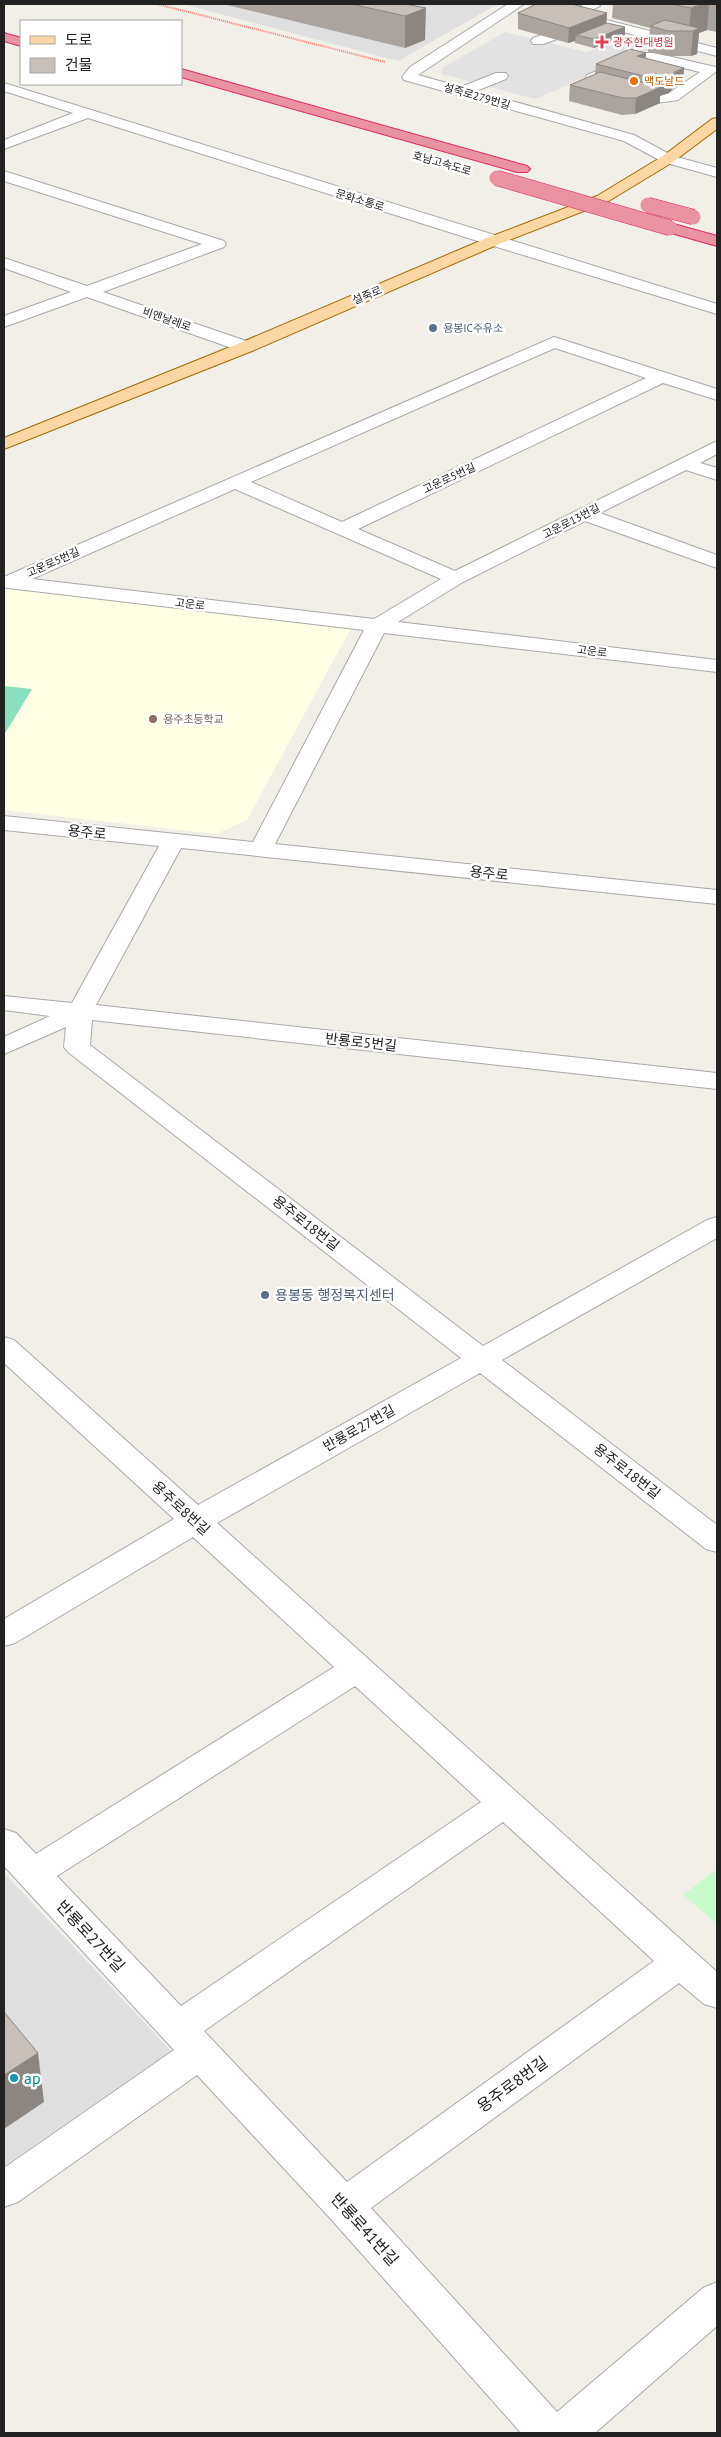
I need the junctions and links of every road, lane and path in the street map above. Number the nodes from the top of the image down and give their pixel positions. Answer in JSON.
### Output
{"nodes":[{"id":1,"x":157,"y":4,"type":"edge"},
{"id":2,"x":517,"y":4,"type":"edge"},
{"id":3,"x":593,"y":6,"type":"dead end"},
{"id":4,"x":594,"y":21,"type":"junction"},
{"id":5,"x":4,"y":24,"type":"edge"},
{"id":6,"x":20,"y":28,"type":"edge"},
{"id":7,"x":4,"y":37,"type":"edge"},
{"id":8,"x":538,"y":41,"type":"dead end"},
{"id":9,"x":20,"y":42,"type":"edge"},
{"id":10,"x":717,"y":52,"type":"edge"},
{"id":11,"x":415,"y":70,"type":"junction"},
{"id":12,"x":714,"y":70,"type":"edge"},
{"id":13,"x":501,"y":76,"type":"dead end"},
{"id":14,"x":182,"y":81,"type":"edge"},
{"id":15,"x":182,"y":81,"type":"edge"},
{"id":16,"x":4,"y":87,"type":"edge"},
{"id":17,"x":462,"y":92,"type":"junction"},
{"id":18,"x":252,"y":108,"type":"dead end"},
{"id":19,"x":85,"y":114,"type":"junction"},
{"id":20,"x":717,"y":122,"type":"edge"},
{"id":21,"x":4,"y":145,"type":"edge"},
{"id":22,"x":668,"y":159,"type":"junction"},
{"id":23,"x":717,"y":173,"type":"edge"},
{"id":24,"x":541,"y":174,"type":"dead end"},
{"id":25,"x":4,"y":176,"type":"edge"},
{"id":26,"x":492,"y":177,"type":"dead end"},
{"id":27,"x":588,"y":188,"type":"dead end"},
{"id":28,"x":709,"y":222,"type":"dead end"},
{"id":29,"x":717,"y":241,"type":"edge"},
{"id":30,"x":493,"y":242,"type":"junction"},
{"id":31,"x":4,"y":263,"type":"edge"},
{"id":32,"x":87,"y":292,"type":"junction"},
{"id":33,"x":717,"y":309,"type":"edge"},
{"id":34,"x":4,"y":322,"type":"edge"},
{"id":35,"x":246,"y":347,"type":"junction"},
{"id":36,"x":662,"y":377,"type":"junction"},
{"id":37,"x":717,"y":395,"type":"edge"},
{"id":38,"x":4,"y":444,"type":"edge"},
{"id":39,"x":717,"y":447,"type":"edge"},
{"id":40,"x":686,"y":464,"type":"junction"},
{"id":41,"x":717,"y":474,"type":"edge"},
{"id":42,"x":234,"y":482,"type":"junction"},
{"id":43,"x":585,"y":514,"type":"junction"},
{"id":44,"x":342,"y":529,"type":"junction"},
{"id":45,"x":717,"y":562,"type":"edge"},
{"id":46,"x":456,"y":578,"type":"junction"},
{"id":47,"x":6,"y":581,"type":"edge"},
{"id":48,"x":377,"y":626,"type":"junction"},
{"id":49,"x":717,"y":666,"type":"edge"},
{"id":50,"x":4,"y":823,"type":"edge"},
{"id":51,"x":173,"y":841,"type":"junction"},
{"id":52,"x":261,"y":848,"type":"junction"},
{"id":53,"x":717,"y":897,"type":"edge"},
{"id":54,"x":4,"y":1003,"type":"edge"},
{"id":55,"x":80,"y":1011,"type":"junction"},
{"id":56,"x":4,"y":1046,"type":"edge"},
{"id":57,"x":717,"y":1081,"type":"edge"},
{"id":58,"x":717,"y":1226,"type":"edge"},
{"id":59,"x":4,"y":1347,"type":"edge"},
{"id":60,"x":482,"y":1359,"type":"junction"},
{"id":61,"x":195,"y":1521,"type":"junction"},
{"id":62,"x":717,"y":1541,"type":"edge"},
{"id":63,"x":4,"y":1634,"type":"edge"},
{"id":64,"x":358,"y":1668,"type":"junction"},
{"id":65,"x":506,"y":1803,"type":"junction"},
{"id":66,"x":4,"y":1843,"type":"edge"},
{"id":67,"x":33,"y":1873,"type":"junction"},
{"id":68,"x":680,"y":1962,"type":"junction"},
{"id":69,"x":717,"y":1993,"type":"edge"},
{"id":70,"x":189,"y":2040,"type":"junction"},
{"id":71,"x":4,"y":2190,"type":"edge"},
{"id":72,"x":344,"y":2206,"type":"junction"},
{"id":73,"x":717,"y":2300,"type":"edge"},
{"id":74,"x":548,"y":2433,"type":"edge"},
{"id":75,"x":564,"y":2433,"type":"edge"}],
"edges":[{"from":1,"to":11,"type":"path"},
{"from":2,"to":11,"type":"street"},
{"from":3,"to":4,"type":"street"},
{"from":4,"to":8,"type":"street"},
{"from":4,"to":10,"type":"street"},
{"from":5,"to":6,"type":"highway"},
{"from":7,"to":9,"type":"highway"},
{"from":11,"to":17,"type":"street","name":"설죽로279번길"},
{"from":12,"to":12,"type":"street"},
{"from":13,"to":17,"type":"street"},
{"from":14,"to":18,"type":"highway","name":"호남고속도로"},
{"from":15,"to":24,"type":"highway","name":"호남고속도로"},
{"from":16,"to":19,"type":"street","name":"문화소통로"},
{"from":17,"to":22,"type":"street","name":"설죽로279번길"},
{"from":19,"to":21,"type":"street"},
{"from":19,"to":30,"type":"street","name":"문화소통로"},
{"from":20,"to":22,"type":"main road","name":"설죽로"},
{"from":22,"to":23,"type":"street","name":"설죽로279번길"},
{"from":22,"to":30,"type":"main road","name":"설죽로"},
{"from":25,"to":32,"type":"street"},
{"from":26,"to":29,"type":"highway","bridge":true},
{"from":27,"to":28,"type":"highway","bridge":true},
{"from":30,"to":33,"type":"street","name":"문화소통로"},
{"from":30,"to":35,"type":"main road","name":"설죽로"},
{"from":31,"to":32,"type":"street","name":"비엔날레로"},
{"from":32,"to":34,"type":"street"},
{"from":32,"to":35,"type":"street","name":"비엔날레로"},
{"from":35,"to":38,"type":"main road","name":"설죽로"},
{"from":36,"to":37,"type":"street","name":"고운로5번길"},
{"from":36,"to":42,"type":"street","name":"고운로5번길"},
{"from":36,"to":44,"type":"street","name":"고운로5번길"},
{"from":39,"to":40,"type":"street","name":"고운로13번길"},
{"from":40,"to":41,"type":"street"},
{"from":40,"to":43,"type":"street","name":"고운로13번길"},
{"from":42,"to":44,"type":"street"},
{"from":42,"to":47,"type":"street","name":"고운로5번길"},
{"from":43,"to":45,"type":"street"},
{"from":43,"to":46,"type":"street","name":"고운로13번길"},
{"from":44,"to":46,"type":"street"},
{"from":46,"to":48,"type":"street","name":"고운로13번길"},
{"from":47,"to":48,"type":"street","name":"고운로"},
{"from":48,"to":49,"type":"street","name":"고운로"},
{"from":48,"to":52,"type":"street"},
{"from":50,"to":51,"type":"street","name":"용주로"},
{"from":51,"to":52,"type":"street","name":"용주로"},
{"from":51,"to":55,"type":"street","name":"용주로18번길"},
{"from":52,"to":53,"type":"street","name":"용주로"},
{"from":54,"to":55,"type":"street","name":"반룡로5번길"},
{"from":55,"to":56,"type":"street"},
{"from":55,"to":57,"type":"street","name":"반룡로5번길"},
{"from":55,"to":60,"type":"street","name":"용주로18번길"},
{"from":58,"to":60,"type":"street","name":"반룡로27번길"},
{"from":59,"to":61,"type":"street","name":"용주로8번길"},
{"from":60,"to":61,"type":"street","name":"반룡로27번길"},
{"from":60,"to":62,"type":"street","name":"용주로18번길"},
{"from":61,"to":63,"type":"street","name":"반룡로27번길"},
{"from":61,"to":64,"type":"street","name":"용주로8번길"},
{"from":64,"to":65,"type":"street","name":"용주로8번길"},
{"from":64,"to":67,"type":"street"},
{"from":65,"to":68,"type":"street","name":"용주로8번길"},
{"from":65,"to":70,"type":"street"},
{"from":66,"to":67,"type":"street","name":"반룡로27번길"},
{"from":67,"to":70,"type":"street","name":"반룡로27번길"},
{"from":68,"to":69,"type":"street","name":"용주로8번길"},
{"from":68,"to":72,"type":"street","name":"용주로8번길"},
{"from":70,"to":71,"type":"street"},
{"from":70,"to":72,"type":"street","name":"반룡로41번길"},
{"from":72,"to":74,"type":"street","name":"반룡로41번길"},
{"from":73,"to":75,"type":"street"}]}
